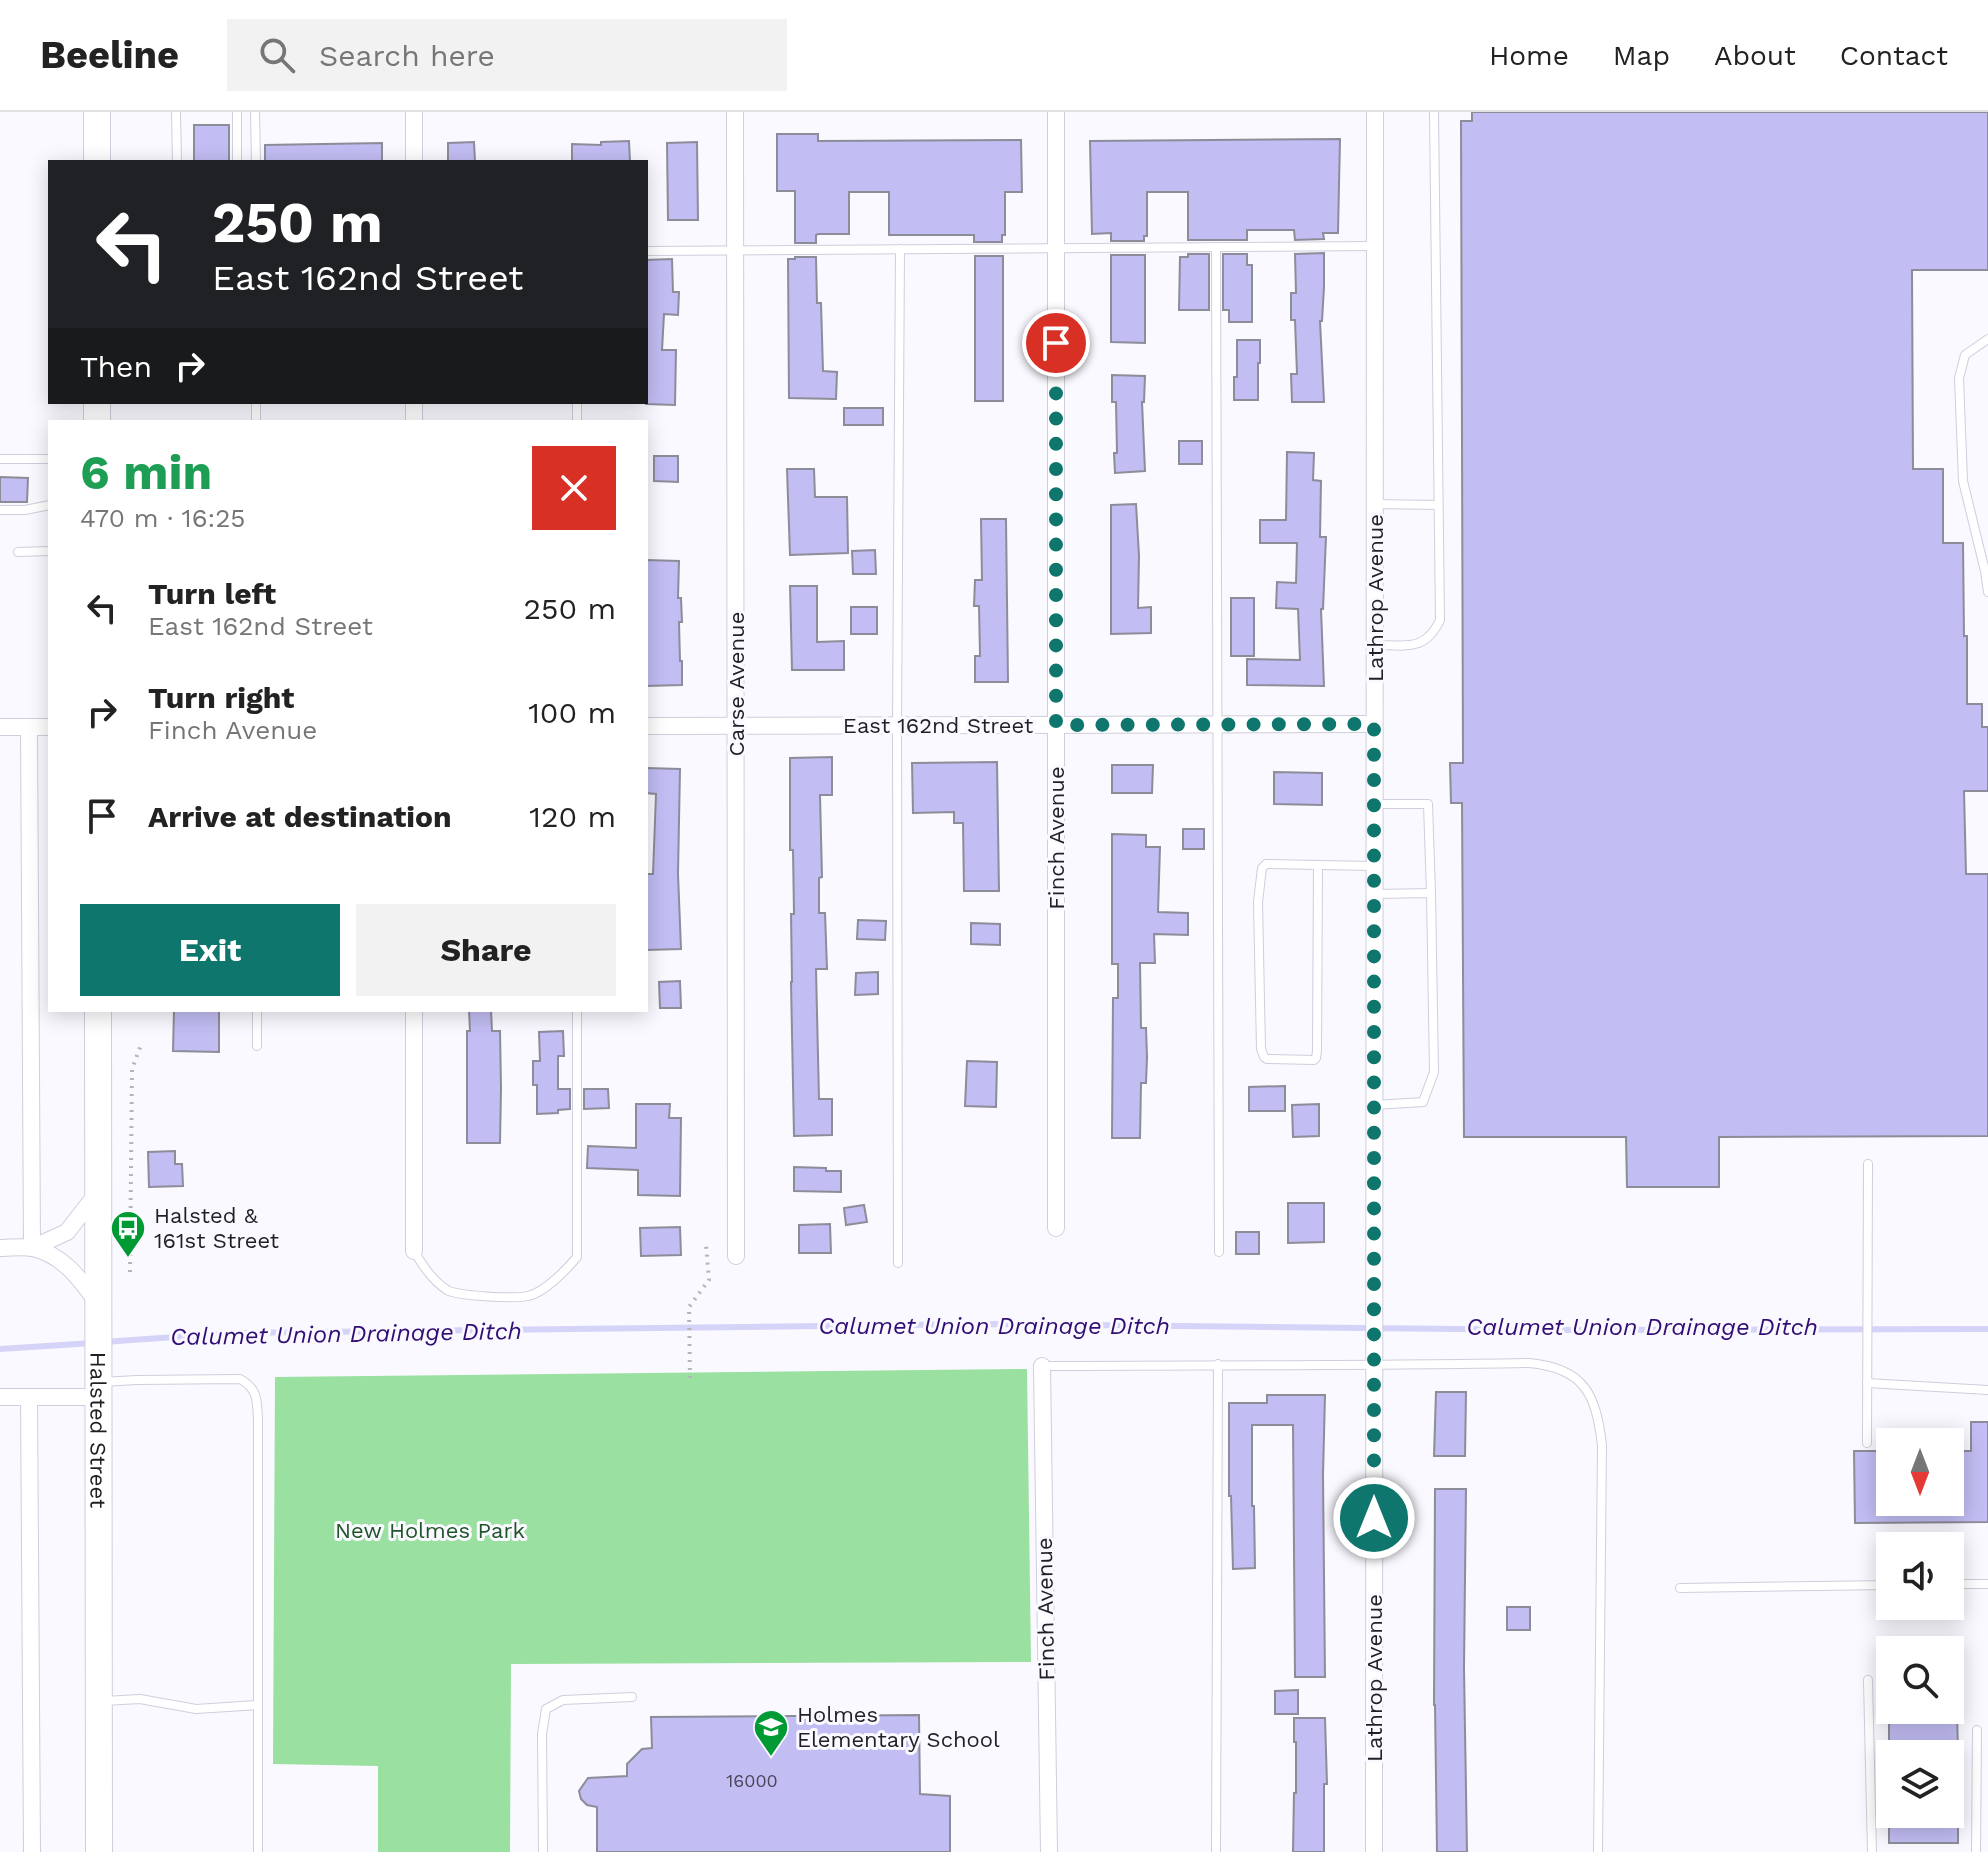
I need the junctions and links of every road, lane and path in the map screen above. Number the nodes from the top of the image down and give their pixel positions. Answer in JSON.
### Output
{"nodes":[{"id":1,"x":97,"y":112,"type":"edge"},
{"id":2,"x":176,"y":112,"type":"edge"},
{"id":3,"x":237,"y":112,"type":"edge"},
{"id":4,"x":255,"y":112,"type":"edge"},
{"id":5,"x":414,"y":112,"type":"edge"},
{"id":6,"x":735,"y":112,"type":"edge"},
{"id":7,"x":1056,"y":112,"type":"edge"},
{"id":8,"x":1375,"y":112,"type":"edge"},
{"id":9,"x":1434,"y":112,"type":"edge"},
{"id":10,"x":97,"y":160,"type":"edge"},
{"id":11,"x":177,"y":160,"type":"edge"},
{"id":12,"x":237,"y":160,"type":"edge"},
{"id":13,"x":256,"y":160,"type":"edge"},
{"id":14,"x":414,"y":160,"type":"edge"},
{"id":15,"x":1375,"y":246,"type":"junction"},
{"id":16,"x":1216,"y":247,"type":"junction"},
{"id":17,"x":1056,"y":248,"type":"junction"},
{"id":18,"x":900,"y":249,"type":"junction"},
{"id":19,"x":736,"y":250,"type":"junction"},
{"id":20,"x":648,"y":251,"type":"edge"},
{"id":21,"x":1988,"y":339,"type":"edge"},
{"id":22,"x":0,"y":459,"type":"edge"},
{"id":23,"x":48,"y":459,"type":"edge"},
{"id":24,"x":1375,"y":504,"type":"junction"},
{"id":25,"x":48,"y":505,"type":"edge"},
{"id":26,"x":1438,"y":505,"type":"junction"},
{"id":27,"x":0,"y":510,"type":"edge"},
{"id":28,"x":48,"y":551,"type":"edge"},
{"id":29,"x":18,"y":552,"type":"dead end"},
{"id":30,"x":1988,"y":592,"type":"edge"},
{"id":31,"x":1375,"y":645,"type":"junction"},
{"id":32,"x":1218,"y":724,"type":"junction"},
{"id":33,"x":1374,"y":724,"type":"junction"},
{"id":34,"x":736,"y":725,"type":"junction"},
{"id":35,"x":897,"y":725,"type":"junction"},
{"id":36,"x":1056,"y":725,"type":"junction"},
{"id":37,"x":648,"y":726,"type":"edge"},
{"id":38,"x":0,"y":727,"type":"edge"},
{"id":39,"x":29,"y":727,"type":"junction"},
{"id":40,"x":48,"y":727,"type":"edge"},
{"id":41,"x":1374,"y":804,"type":"junction"},
{"id":42,"x":1318,"y":865,"type":"junction"},
{"id":43,"x":1375,"y":866,"type":"junction"},
{"id":44,"x":1431,"y":893,"type":"junction"},
{"id":45,"x":1375,"y":894,"type":"junction"},
{"id":46,"x":98,"y":1012,"type":"edge"},
{"id":47,"x":257,"y":1012,"type":"edge"},
{"id":48,"x":414,"y":1012,"type":"edge"},
{"id":49,"x":577,"y":1012,"type":"edge"},
{"id":50,"x":141,"y":1045,"type":"dead end"},
{"id":51,"x":257,"y":1046,"type":"dead end"},
{"id":52,"x":1374,"y":1105,"type":"junction"},
{"id":53,"x":1868,"y":1164,"type":"dead end"},
{"id":54,"x":98,"y":1192,"type":"junction"},
{"id":55,"x":1056,"y":1228,"type":"dead end"},
{"id":56,"x":706,"y":1245,"type":"dead end"},
{"id":57,"x":0,"y":1248,"type":"edge"},
{"id":58,"x":32,"y":1248,"type":"junction"},
{"id":59,"x":414,"y":1251,"type":"joint"},
{"id":60,"x":1219,"y":1252,"type":"dead end"},
{"id":61,"x":736,"y":1256,"type":"dead end"},
{"id":62,"x":898,"y":1263,"type":"dead end"},
{"id":63,"x":130,"y":1272,"type":"dead end"},
{"id":64,"x":98,"y":1303,"type":"junction"},
{"id":65,"x":1218,"y":1364,"type":"junction"},
{"id":66,"x":1042,"y":1366,"type":"joint"},
{"id":67,"x":1374,"y":1366,"type":"junction"},
{"id":68,"x":690,"y":1378,"type":"dead end"},
{"id":69,"x":1867,"y":1383,"type":"junction"},
{"id":70,"x":98,"y":1389,"type":"junction"},
{"id":71,"x":1988,"y":1390,"type":"edge"},
{"id":72,"x":0,"y":1397,"type":"edge"},
{"id":73,"x":29,"y":1397,"type":"junction"},
{"id":74,"x":1867,"y":1443,"type":"dead end"},
{"id":75,"x":1964,"y":1584,"type":"edge"},
{"id":76,"x":1988,"y":1584,"type":"edge"},
{"id":77,"x":1876,"y":1585,"type":"edge"},
{"id":78,"x":1680,"y":1588,"type":"dead end"},
{"id":79,"x":1868,"y":1680,"type":"dead end"},
{"id":80,"x":632,"y":1697,"type":"dead end"},
{"id":81,"x":99,"y":1701,"type":"junction"},
{"id":82,"x":258,"y":1705,"type":"junction"},
{"id":83,"x":1977,"y":1730,"type":"dead end"},
{"id":84,"x":32,"y":1852,"type":"edge"},
{"id":85,"x":99,"y":1852,"type":"edge"},
{"id":86,"x":258,"y":1852,"type":"edge"},
{"id":87,"x":543,"y":1852,"type":"edge"},
{"id":88,"x":1049,"y":1852,"type":"edge"},
{"id":89,"x":1216,"y":1852,"type":"edge"},
{"id":90,"x":1374,"y":1852,"type":"edge"},
{"id":91,"x":1598,"y":1852,"type":"edge"},
{"id":92,"x":1872,"y":1852,"type":"edge"},
{"id":93,"x":1976,"y":1852,"type":"edge"}],
"edges":[{"from":1,"to":10,"type":"main road"},
{"from":2,"to":11,"type":"lane"},
{"from":3,"to":12,"type":"lane"},
{"from":4,"to":13,"type":"lane"},
{"from":5,"to":14,"type":"street"},
{"from":6,"to":19,"type":"street","name":"Carse Avenue"},
{"from":7,"to":17,"type":"street","name":"Finch Avenue"},
{"from":8,"to":15,"type":"street","name":"Lathrop Avenue"},
{"from":9,"to":26,"type":"lane"},
{"from":15,"to":16,"type":"lane"},
{"from":15,"to":24,"type":"street","name":"Lathrop Avenue"},
{"from":16,"to":17,"type":"lane"},
{"from":16,"to":32,"type":"lane"},
{"from":17,"to":18,"type":"lane"},
{"from":17,"to":36,"type":"street","name":"Finch Avenue"},
{"from":18,"to":19,"type":"lane"},
{"from":18,"to":35,"type":"lane"},
{"from":19,"to":20,"type":"lane"},
{"from":19,"to":34,"type":"street","name":"Carse Avenue"},
{"from":21,"to":30,"type":"lane"},
{"from":22,"to":23,"type":"lane"},
{"from":24,"to":26,"type":"lane"},
{"from":24,"to":31,"type":"street","name":"Lathrop Avenue"},
{"from":25,"to":27,"type":"lane"},
{"from":26,"to":31,"type":"lane"},
{"from":28,"to":29,"type":"lane"},
{"from":31,"to":33,"type":"street","name":"Lathrop Avenue"},
{"from":32,"to":33,"type":"street","name":"East 162nd Street"},
{"from":32,"to":36,"type":"street","name":"East 162nd Street"},
{"from":32,"to":60,"type":"lane"},
{"from":33,"to":41,"type":"street","name":"Lathrop Avenue"},
{"from":34,"to":35,"type":"street","name":"East 162nd Street"},
{"from":34,"to":37,"type":"street","name":"East 162nd Street"},
{"from":34,"to":61,"type":"street","name":"Carse Avenue"},
{"from":35,"to":36,"type":"street","name":"East 162nd Street"},
{"from":35,"to":62,"type":"lane"},
{"from":36,"to":55,"type":"street","name":"Finch Avenue"},
{"from":38,"to":39,"type":"street"},
{"from":39,"to":40,"type":"street"},
{"from":39,"to":58,"type":"street"},
{"from":41,"to":43,"type":"street","name":"Lathrop Avenue"},
{"from":41,"to":44,"type":"lane"},
{"from":42,"to":42,"type":"lane"},
{"from":42,"to":43,"type":"lane"},
{"from":43,"to":45,"type":"street","name":"Lathrop Avenue"},
{"from":44,"to":45,"type":"lane"},
{"from":44,"to":52,"type":"lane"},
{"from":45,"to":52,"type":"street","name":"Lathrop Avenue"},
{"from":46,"to":54,"type":"main road","name":"Halsted Street"},
{"from":47,"to":51,"type":"lane"},
{"from":48,"to":59,"type":"street"},
{"from":49,"to":59,"type":"lane"},
{"from":50,"to":63,"type":"path"},
{"from":52,"to":67,"type":"street","name":"Lathrop Avenue"},
{"from":53,"to":69,"type":"lane"},
{"from":54,"to":58,"type":"street"},
{"from":54,"to":64,"type":"main road","name":"Halsted Street"},
{"from":56,"to":68,"type":"path"},
{"from":57,"to":58,"type":"street"},
{"from":58,"to":64,"type":"street"},
{"from":64,"to":70,"type":"main road","name":"Halsted Street"},
{"from":65,"to":66,"type":"lane"},
{"from":65,"to":67,"type":"lane"},
{"from":65,"to":89,"type":"lane"},
{"from":66,"to":88,"type":"street","name":"Finch Avenue"},
{"from":67,"to":90,"type":"street","name":"Lathrop Avenue"},
{"from":67,"to":91,"type":"lane"},
{"from":69,"to":71,"type":"lane"},
{"from":69,"to":74,"type":"lane"},
{"from":70,"to":73,"type":"street"},
{"from":70,"to":81,"type":"main road","name":"Halsted Street"},
{"from":70,"to":82,"type":"lane"},
{"from":72,"to":73,"type":"street"},
{"from":73,"to":84,"type":"street"},
{"from":75,"to":76,"type":"lane"},
{"from":77,"to":78,"type":"lane"},
{"from":79,"to":92,"type":"lane"},
{"from":80,"to":87,"type":"lane"},
{"from":81,"to":82,"type":"lane"},
{"from":81,"to":85,"type":"main road","name":"Halsted Street"},
{"from":82,"to":86,"type":"lane"},
{"from":83,"to":93,"type":"lane"}]}
